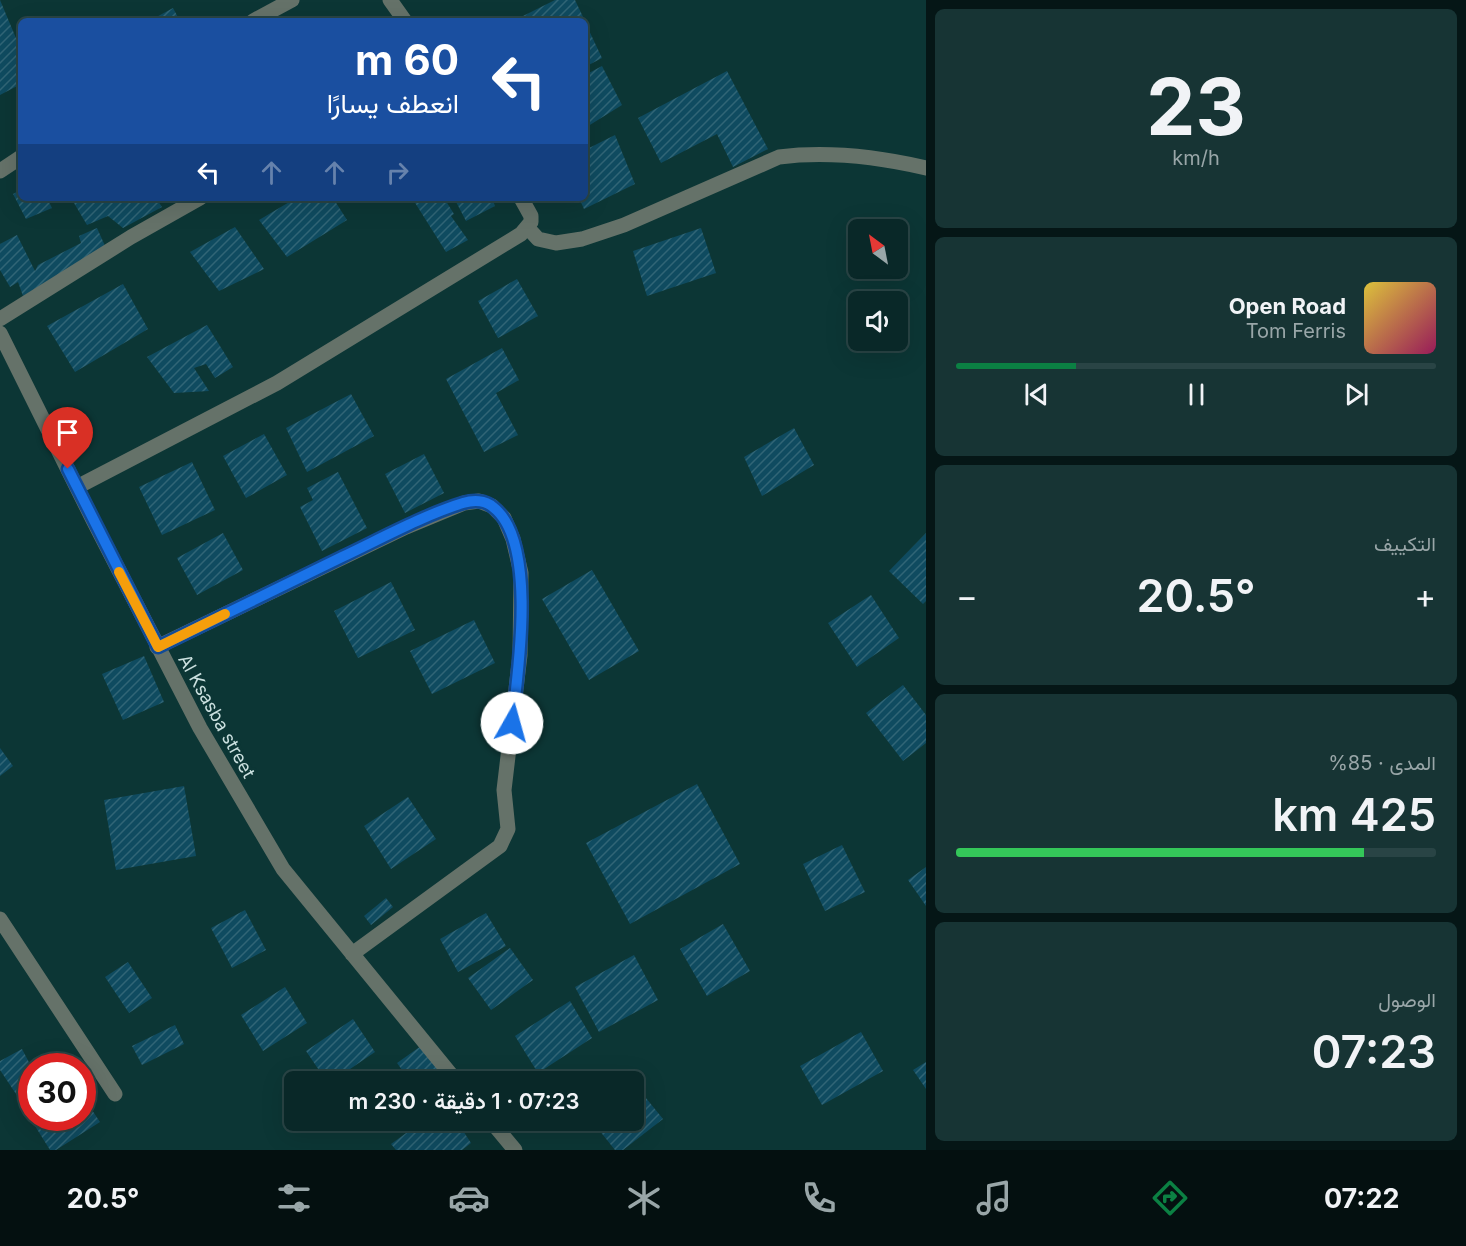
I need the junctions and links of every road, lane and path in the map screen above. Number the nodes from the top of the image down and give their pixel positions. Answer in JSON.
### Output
{"nodes":[{"id":1,"x":292,"y":0,"type":"edge"},
{"id":2,"x":390,"y":0,"type":"edge"},
{"id":3,"x":259,"y":18,"type":"edge"},
{"id":4,"x":403,"y":18,"type":"edge"},
{"id":5,"x":18,"y":159,"type":"edge"},
{"id":6,"x":926,"y":168,"type":"edge"},
{"id":7,"x":0,"y":171,"type":"edge"},
{"id":8,"x":195,"y":201,"type":"edge"},
{"id":9,"x":523,"y":201,"type":"edge"},
{"id":10,"x":528,"y":228,"type":"junction"},
{"id":11,"x":0,"y":319,"type":"edge"},
{"id":12,"x":0,"y":333,"type":"edge"},
{"id":13,"x":77,"y":487,"type":"junction"},
{"id":14,"x":158,"y":647,"type":"junction"},
{"id":15,"x":0,"y":919,"type":"edge"},
{"id":16,"x":352,"y":954,"type":"junction"},
{"id":17,"x":448,"y":1071,"type":"edge"},
{"id":18,"x":115,"y":1094,"type":"dead end"},
{"id":19,"x":499,"y":1131,"type":"edge"},
{"id":20,"x":515,"y":1150,"type":"edge"}],
"edges":[{"from":1,"to":3,"type":"street"},
{"from":2,"to":4,"type":"street"},
{"from":5,"to":7,"type":"street"},
{"from":6,"to":10,"type":"street"},
{"from":8,"to":11,"type":"street"},
{"from":9,"to":10,"type":"street"},
{"from":10,"to":13,"type":"street"},
{"from":12,"to":13,"type":"street","name":"Al Ksasba street"},
{"from":13,"to":14,"type":"street","name":"Al Ksasba street"},
{"from":14,"to":16,"type":"street","name":"Al Ksasba street"},
{"from":14,"to":16,"type":"street"},
{"from":15,"to":18,"type":"street"},
{"from":16,"to":17,"type":"street","name":"Al Ksasba street"},
{"from":19,"to":20,"type":"street"}]}
